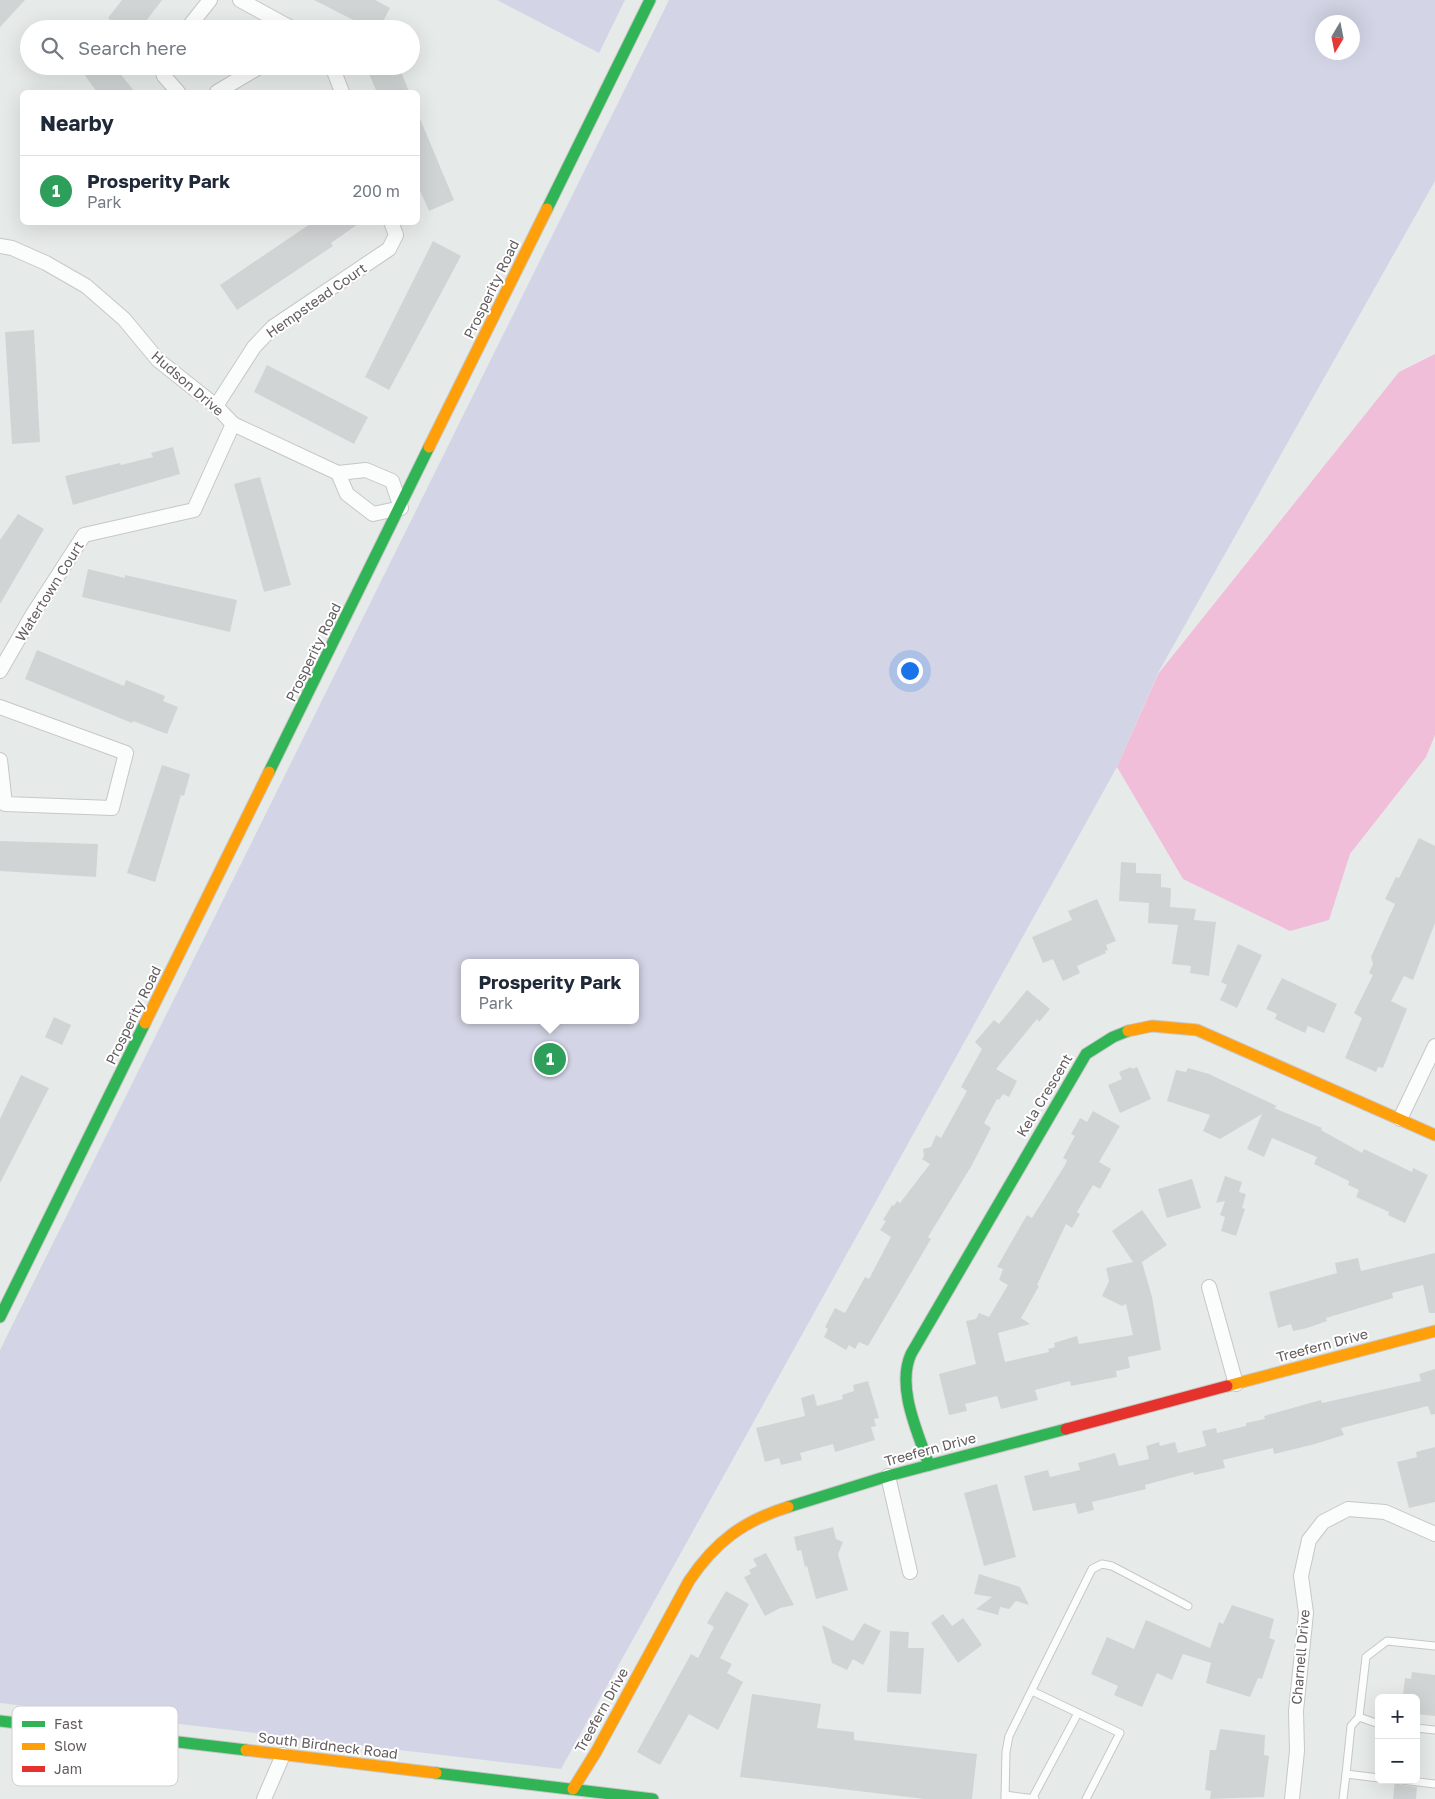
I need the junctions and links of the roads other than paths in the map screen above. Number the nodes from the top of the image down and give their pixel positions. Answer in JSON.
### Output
{"nodes":[{"id":1,"x":210,"y":0,"type":"edge"},
{"id":2,"x":240,"y":0,"type":"edge"},
{"id":3,"x":650,"y":0,"type":"edge"},
{"id":4,"x":194,"y":20,"type":"edge"},
{"id":5,"x":277,"y":20,"type":"edge"},
{"id":6,"x":164,"y":75,"type":"edge"},
{"id":7,"x":246,"y":75,"type":"edge"},
{"id":8,"x":335,"y":75,"type":"edge"},
{"id":9,"x":176,"y":90,"type":"edge"},
{"id":10,"x":220,"y":90,"type":"edge"},
{"id":11,"x":341,"y":90,"type":"edge"},
{"id":12,"x":392,"y":225,"type":"edge"},
{"id":13,"x":0,"y":246,"type":"edge"},
{"id":14,"x":216,"y":406,"type":"junction"},
{"id":15,"x":234,"y":424,"type":"junction"},
{"id":16,"x":338,"y":473,"type":"junction"},
{"id":17,"x":401,"y":508,"type":"junction"},
{"id":18,"x":0,"y":671,"type":"edge"},
{"id":19,"x":0,"y":707,"type":"edge"},
{"id":20,"x":0,"y":760,"type":"edge"},
{"id":21,"x":1435,"y":1046,"type":"edge"},
{"id":22,"x":1400,"y":1119,"type":"junction"},
{"id":23,"x":1435,"y":1135,"type":"edge"},
{"id":24,"x":1209,"y":1287,"type":"dead end"},
{"id":25,"x":0,"y":1316,"type":"edge"},
{"id":26,"x":1435,"y":1331,"type":"edge"},
{"id":27,"x":1236,"y":1384,"type":"junction"},
{"id":28,"x":929,"y":1465,"type":"junction"},
{"id":29,"x":888,"y":1476,"type":"junction"},
{"id":30,"x":1435,"y":1534,"type":"edge"},
{"id":31,"x":910,"y":1572,"type":"dead end"},
{"id":32,"x":1188,"y":1606,"type":"dead end"},
{"id":33,"x":1435,"y":1646,"type":"edge"},
{"id":34,"x":1032,"y":1691,"type":"junction"},
{"id":35,"x":1078,"y":1713,"type":"junction"},
{"id":36,"x":1359,"y":1717,"type":"junction"},
{"id":37,"x":1375,"y":1723,"type":"edge"},
{"id":38,"x":1420,"y":1728,"type":"edge"},
{"id":39,"x":1435,"y":1730,"type":"edge"},
{"id":40,"x":178,"y":1742,"type":"edge"},
{"id":41,"x":284,"y":1755,"type":"junction"},
{"id":42,"x":1346,"y":1774,"type":"junction"},
{"id":43,"x":1375,"y":1778,"type":"edge"},
{"id":44,"x":1420,"y":1782,"type":"edge"},
{"id":45,"x":1435,"y":1784,"type":"edge"},
{"id":46,"x":573,"y":1789,"type":"junction"},
{"id":47,"x":1005,"y":1797,"type":"edge"},
{"id":48,"x":264,"y":1799,"type":"edge"},
{"id":49,"x":653,"y":1799,"type":"edge"},
{"id":50,"x":1034,"y":1799,"type":"edge"},
{"id":51,"x":1086,"y":1799,"type":"edge"},
{"id":52,"x":1292,"y":1799,"type":"edge"},
{"id":53,"x":1343,"y":1799,"type":"edge"}],
"edges":[{"from":1,"to":4,"type":"street"},
{"from":2,"to":5,"type":"street"},
{"from":3,"to":17,"type":"street","name":"Prosperity Road"},
{"from":6,"to":9,"type":"street"},
{"from":7,"to":10,"type":"street"},
{"from":8,"to":11,"type":"street"},
{"from":12,"to":14,"type":"street","name":"Hempstead Court"},
{"from":13,"to":14,"type":"street","name":"Hudson Drive"},
{"from":14,"to":15,"type":"street","name":"Hudson Drive"},
{"from":15,"to":16,"type":"street","name":"Hudson Drive"},
{"from":15,"to":18,"type":"street","name":"Watertown Court"},
{"from":16,"to":17,"type":"street"},
{"from":16,"to":17,"type":"street"},
{"from":17,"to":25,"type":"street","name":"Prosperity Road"},
{"from":19,"to":20,"type":"street"},
{"from":21,"to":22,"type":"street"},
{"from":22,"to":23,"type":"street","name":"Kela Crescent"},
{"from":22,"to":28,"type":"street","name":"Kela Crescent"},
{"from":24,"to":27,"type":"street"},
{"from":26,"to":27,"type":"street","name":"Treefern Drive"},
{"from":27,"to":28,"type":"street","name":"Treefern Drive"},
{"from":28,"to":29,"type":"street","name":"Treefern Drive"},
{"from":29,"to":31,"type":"street"},
{"from":29,"to":46,"type":"street","name":"Treefern Drive"},
{"from":30,"to":52,"type":"street","name":"Charnell Drive"},
{"from":32,"to":34,"type":"lane"},
{"from":33,"to":36,"type":"lane"},
{"from":34,"to":35,"type":"lane"},
{"from":34,"to":47,"type":"lane"},
{"from":35,"to":50,"type":"lane"},
{"from":35,"to":51,"type":"lane"},
{"from":36,"to":37,"type":"lane"},
{"from":36,"to":42,"type":"lane"},
{"from":38,"to":39,"type":"lane"},
{"from":40,"to":41,"type":"street","name":"South Birdneck Road"},
{"from":41,"to":46,"type":"street","name":"South Birdneck Road"},
{"from":41,"to":48,"type":"street"},
{"from":42,"to":43,"type":"lane"},
{"from":42,"to":53,"type":"lane"},
{"from":44,"to":45,"type":"lane"},
{"from":46,"to":49,"type":"street","name":"South Birdneck Road"},
{"from":47,"to":50,"type":"lane"}]}
